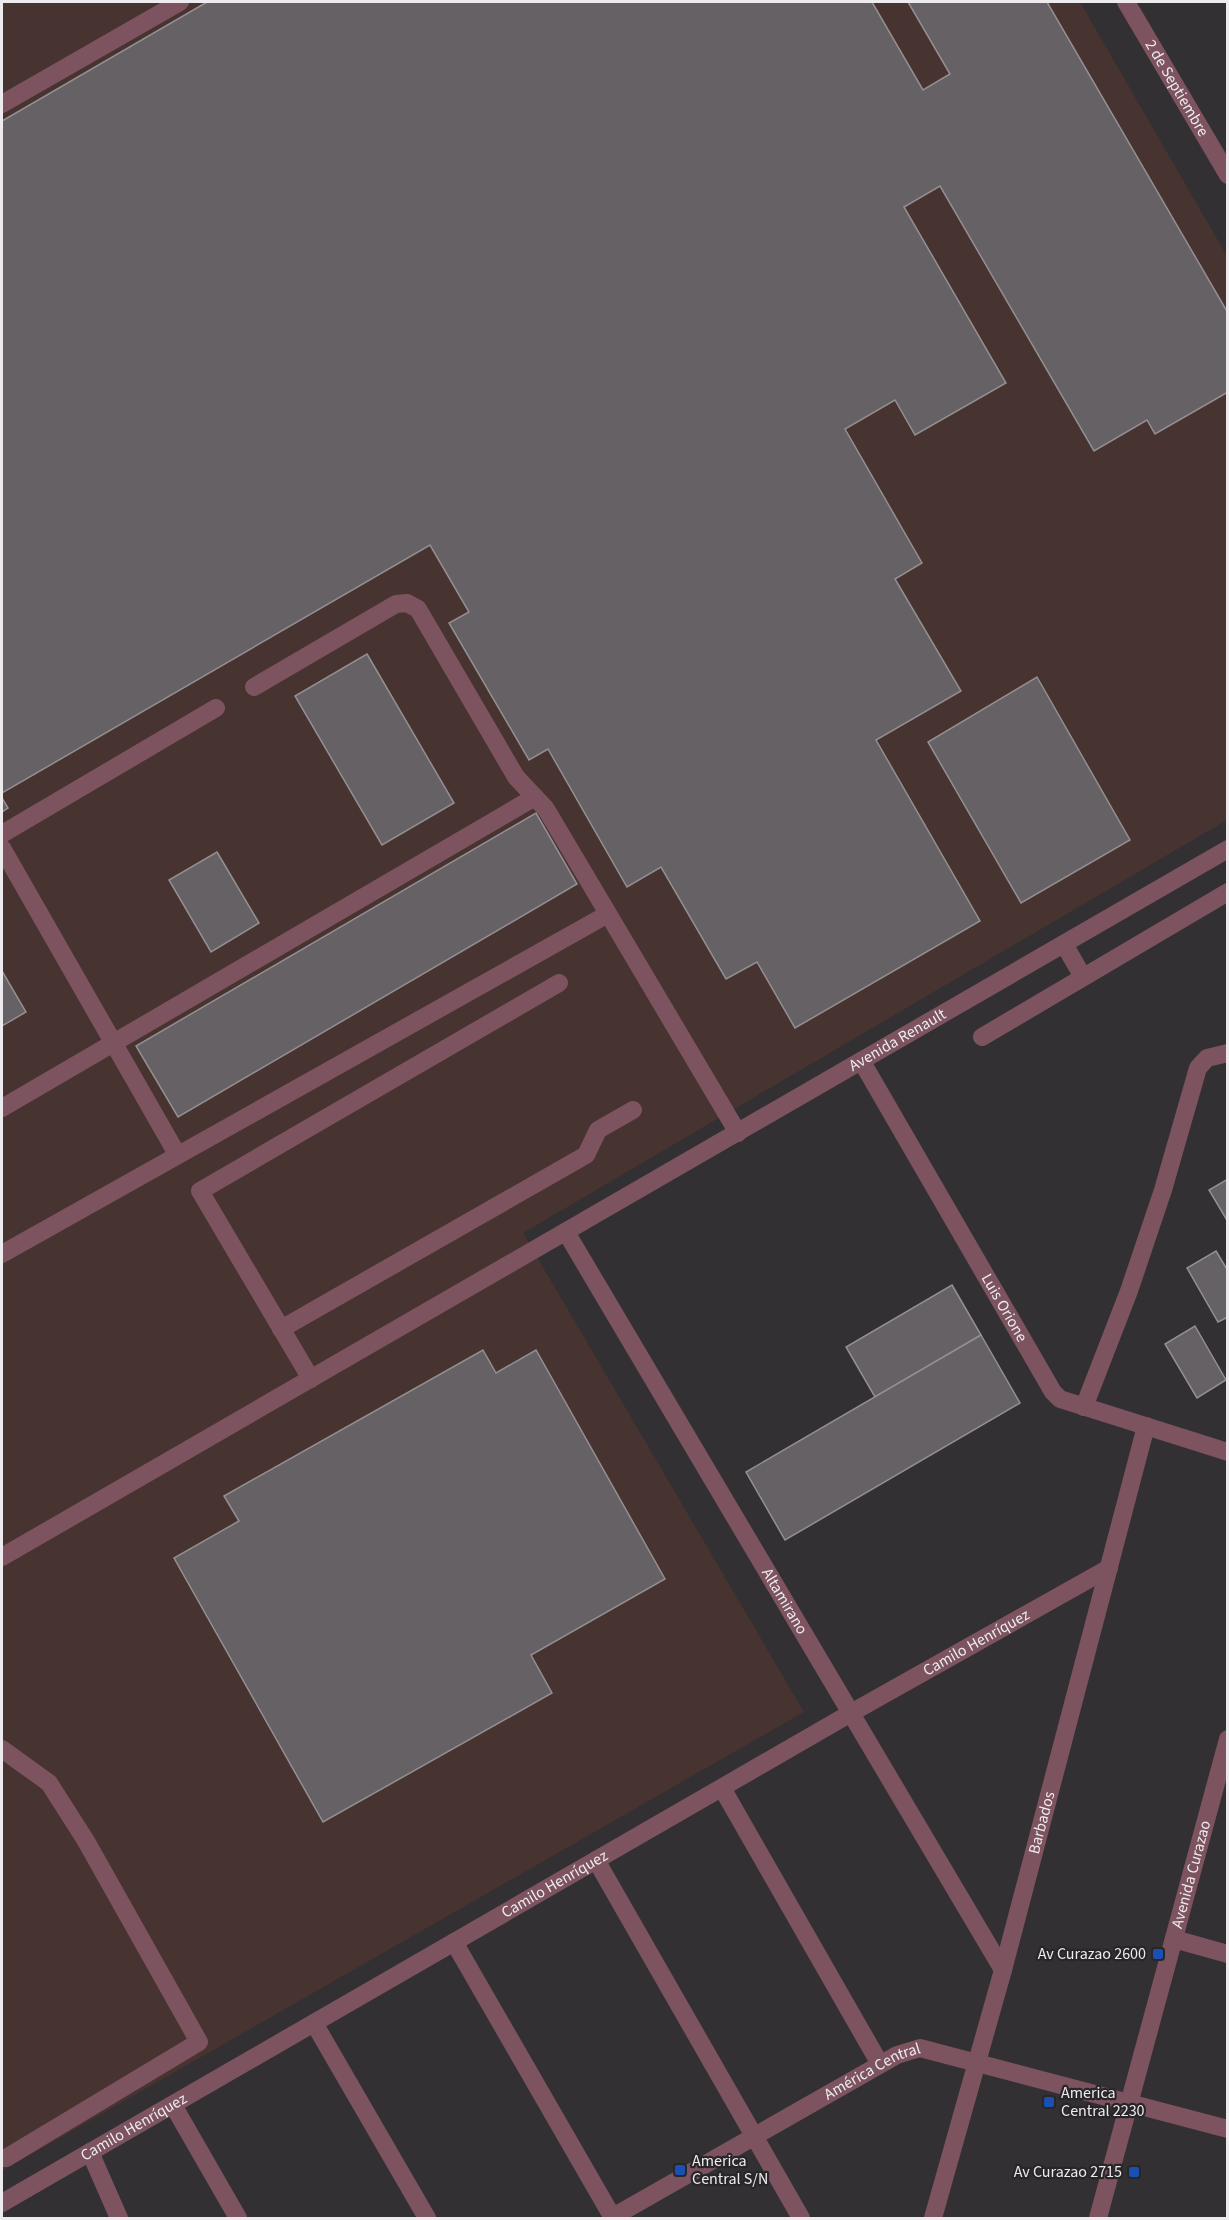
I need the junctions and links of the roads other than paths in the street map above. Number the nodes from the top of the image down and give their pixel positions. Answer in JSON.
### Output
{"nodes":[{"id":1,"x":180,"y":2,"type":"edge"},
{"id":2,"x":1126,"y":2,"type":"edge"},
{"id":3,"x":2,"y":104,"type":"edge"},
{"id":4,"x":1227,"y":175,"type":"edge"},
{"id":5,"x":254,"y":687,"type":"dead end"},
{"id":6,"x":216,"y":708,"type":"dead end"},
{"id":7,"x":535,"y":797,"type":"junction"},
{"id":8,"x":2,"y":834,"type":"edge"},
{"id":9,"x":2,"y":848,"type":"edge"},
{"id":10,"x":1227,"y":849,"type":"edge"},
{"id":11,"x":1227,"y":892,"type":"edge"},
{"id":12,"x":608,"y":914,"type":"junction"},
{"id":13,"x":1064,"y":944,"type":"junction"},
{"id":14,"x":1083,"y":977,"type":"junction"},
{"id":15,"x":559,"y":983,"type":"dead end"},
{"id":16,"x":982,"y":1037,"type":"dead end"},
{"id":17,"x":114,"y":1044,"type":"junction"},
{"id":18,"x":1227,"y":1053,"type":"edge"},
{"id":19,"x":862,"y":1062,"type":"junction"},
{"id":20,"x":2,"y":1108,"type":"edge"},
{"id":21,"x":633,"y":1110,"type":"dead end"},
{"id":22,"x":738,"y":1133,"type":"junction"},
{"id":23,"x":177,"y":1154,"type":"junction"},
{"id":24,"x":566,"y":1232,"type":"junction"},
{"id":25,"x":2,"y":1254,"type":"edge"},
{"id":26,"x":281,"y":1329,"type":"junction"},
{"id":27,"x":311,"y":1379,"type":"junction"},
{"id":28,"x":1084,"y":1407,"type":"junction"},
{"id":29,"x":1146,"y":1426,"type":"junction"},
{"id":30,"x":1227,"y":1452,"type":"edge"},
{"id":31,"x":2,"y":1557,"type":"edge"},
{"id":32,"x":1109,"y":1568,"type":"junction"},
{"id":33,"x":852,"y":1713,"type":"junction"},
{"id":34,"x":1227,"y":1739,"type":"edge"},
{"id":35,"x":2,"y":1749,"type":"edge"},
{"id":36,"x":1221,"y":1785,"type":"edge"},
{"id":37,"x":722,"y":1788,"type":"junction"},
{"id":38,"x":596,"y":1860,"type":"junction"},
{"id":39,"x":1174,"y":1939,"type":"junction"},
{"id":40,"x":454,"y":1942,"type":"junction"},
{"id":41,"x":1227,"y":1954,"type":"edge"},
{"id":42,"x":1003,"y":1970,"type":"junction"},
{"id":43,"x":314,"y":2023,"type":"junction"},
{"id":44,"x":976,"y":2062,"type":"junction"},
{"id":45,"x":880,"y":2064,"type":"junction"},
{"id":46,"x":1130,"y":2102,"type":"junction"},
{"id":47,"x":172,"y":2104,"type":"junction"},
{"id":48,"x":1227,"y":2129,"type":"edge"},
{"id":49,"x":755,"y":2136,"type":"junction"},
{"id":50,"x":90,"y":2152,"type":"junction"},
{"id":51,"x":2,"y":2158,"type":"edge"},
{"id":52,"x":2,"y":2203,"type":"edge"},
{"id":53,"x":119,"y":2218,"type":"edge"},
{"id":54,"x":238,"y":2218,"type":"edge"},
{"id":55,"x":427,"y":2218,"type":"edge"},
{"id":56,"x":612,"y":2218,"type":"edge"},
{"id":57,"x":801,"y":2218,"type":"edge"},
{"id":58,"x":933,"y":2218,"type":"edge"},
{"id":59,"x":1098,"y":2218,"type":"edge"}],
"edges":[{"from":1,"to":3,"type":"street"},
{"from":2,"to":4,"type":"street","name":"2 de Septiembre"},
{"from":5,"to":7,"type":"street"},
{"from":6,"to":8,"type":"street"},
{"from":7,"to":12,"type":"street"},
{"from":7,"to":17,"type":"street"},
{"from":9,"to":17,"type":"street"},
{"from":10,"to":13,"type":"street","name":"Avenida Renault"},
{"from":11,"to":14,"type":"street"},
{"from":12,"to":22,"type":"street"},
{"from":12,"to":23,"type":"street"},
{"from":13,"to":14,"type":"street"},
{"from":13,"to":19,"type":"street","name":"Avenida Renault"},
{"from":14,"to":16,"type":"street"},
{"from":15,"to":26,"type":"street"},
{"from":17,"to":20,"type":"street"},
{"from":17,"to":23,"type":"street"},
{"from":18,"to":28,"type":"street"},
{"from":19,"to":22,"type":"street","name":"Avenida Renault"},
{"from":19,"to":28,"type":"street","name":"Luis Orione"},
{"from":21,"to":26,"type":"street"},
{"from":22,"to":24,"type":"street","name":"Avenida Renault"},
{"from":23,"to":25,"type":"street"},
{"from":24,"to":27,"type":"street","name":"Avenida Renault"},
{"from":24,"to":33,"type":"street","name":"Altamirano"},
{"from":26,"to":27,"type":"street"},
{"from":27,"to":31,"type":"street","name":"Avenida Renault"},
{"from":28,"to":29,"type":"street","name":"Luis Orione"},
{"from":29,"to":30,"type":"street","name":"Luis Orione"},
{"from":29,"to":32,"type":"street","name":"Barbados"},
{"from":32,"to":33,"type":"street","name":"Camilo Henríquez"},
{"from":32,"to":42,"type":"street","name":"Barbados"},
{"from":33,"to":37,"type":"street","name":"Camilo Henríquez"},
{"from":33,"to":42,"type":"street","name":"Altamirano"},
{"from":34,"to":36,"type":"street","name":"Avenida Curazao"},
{"from":35,"to":51,"type":"street"},
{"from":36,"to":39,"type":"street","name":"Avenida Curazao"},
{"from":37,"to":38,"type":"street","name":"Camilo Henríquez"},
{"from":37,"to":45,"type":"street"},
{"from":38,"to":40,"type":"street","name":"Camilo Henríquez"},
{"from":38,"to":49,"type":"street"},
{"from":39,"to":41,"type":"street"},
{"from":39,"to":46,"type":"street","name":"Avenida Curazao"},
{"from":40,"to":43,"type":"street","name":"Camilo Henríquez"},
{"from":40,"to":56,"type":"street"},
{"from":42,"to":44,"type":"street","name":"Barbados"},
{"from":43,"to":47,"type":"street","name":"Camilo Henríquez"},
{"from":43,"to":55,"type":"street"},
{"from":44,"to":45,"type":"street","name":"América Central"},
{"from":44,"to":46,"type":"street","name":"América Central"},
{"from":44,"to":58,"type":"street","name":"Barbados"},
{"from":45,"to":49,"type":"street","name":"América Central"},
{"from":46,"to":48,"type":"street","name":"América Central"},
{"from":46,"to":59,"type":"street","name":"Avenida Curazao"},
{"from":47,"to":50,"type":"street","name":"Camilo Henríquez"},
{"from":47,"to":54,"type":"street"},
{"from":49,"to":56,"type":"street","name":"América Central"},
{"from":49,"to":57,"type":"street"},
{"from":50,"to":52,"type":"street","name":"Camilo Henríquez"},
{"from":50,"to":53,"type":"street"}]}
